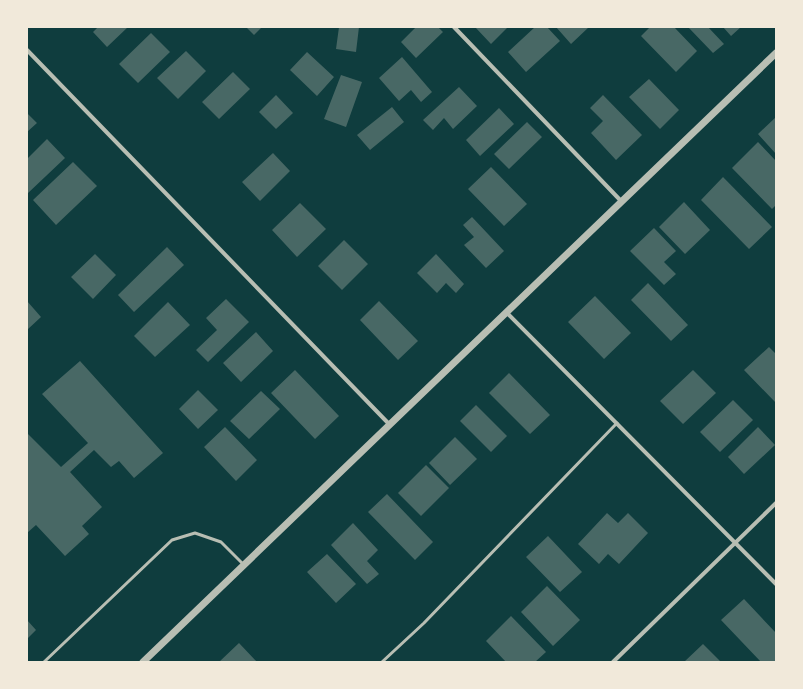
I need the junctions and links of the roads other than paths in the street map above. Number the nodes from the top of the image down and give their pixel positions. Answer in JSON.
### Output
{"nodes":[{"id":1,"x":454,"y":27,"type":"edge"},
{"id":2,"x":27,"y":50,"type":"edge"},
{"id":3,"x":776,"y":53,"type":"edge"},
{"id":4,"x":622,"y":202,"type":"junction"},
{"id":5,"x":507,"y":313,"type":"junction"},
{"id":6,"x":617,"y":423,"type":"junction"},
{"id":7,"x":390,"y":425,"type":"junction"},
{"id":8,"x":776,"y":503,"type":"edge"},
{"id":9,"x":736,"y":542,"type":"junction"},
{"id":10,"x":244,"y":565,"type":"junction"},
{"id":11,"x":776,"y":584,"type":"edge"},
{"id":12,"x":44,"y":662,"type":"edge"},
{"id":13,"x":143,"y":662,"type":"edge"},
{"id":14,"x":382,"y":662,"type":"edge"},
{"id":15,"x":613,"y":662,"type":"edge"}],
"edges":[{"from":1,"to":4,"type":"street"},
{"from":2,"to":7,"type":"street"},
{"from":3,"to":4,"type":"street"},
{"from":4,"to":5,"type":"street"},
{"from":5,"to":6,"type":"street"},
{"from":5,"to":7,"type":"street"},
{"from":6,"to":9,"type":"street"},
{"from":6,"to":14,"type":"lane"},
{"from":7,"to":10,"type":"street"},
{"from":8,"to":9,"type":"street"},
{"from":9,"to":11,"type":"street"},
{"from":9,"to":15,"type":"street"},
{"from":10,"to":12,"type":"lane"},
{"from":10,"to":13,"type":"street"}]}
